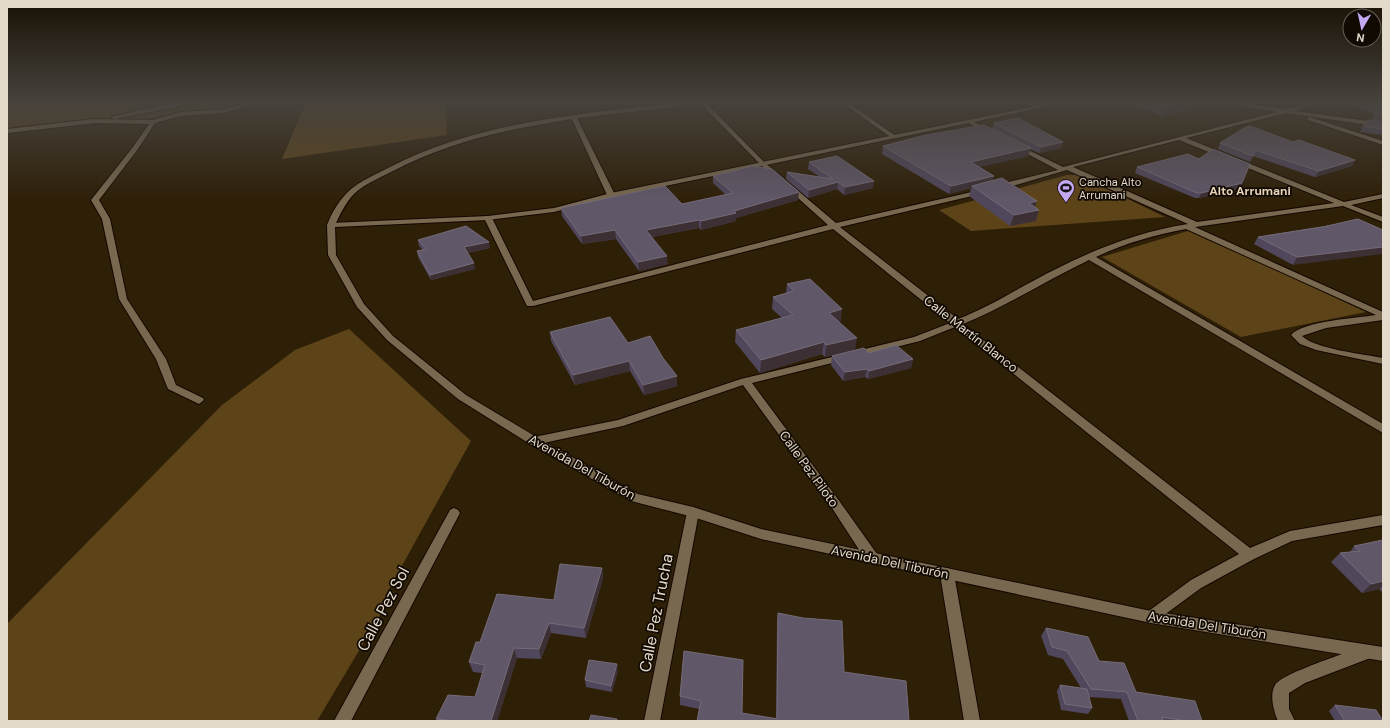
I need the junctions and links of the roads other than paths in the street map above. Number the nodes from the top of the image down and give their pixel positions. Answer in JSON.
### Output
{"nodes":[{"id":1,"x":145,"y":134,"type":"edge"},
{"id":2,"x":482,"y":134,"type":"edge"},
{"id":3,"x":582,"y":134,"type":"edge"},
{"id":4,"x":733,"y":134,"type":"edge"},
{"id":5,"x":890,"y":134,"type":"edge"},
{"id":6,"x":909,"y":134,"type":"edge"},
{"id":7,"x":993,"y":134,"type":"edge"},
{"id":8,"x":1196,"y":134,"type":"edge"},
{"id":9,"x":1356,"y":134,"type":"edge"},
{"id":10,"x":997,"y":136,"type":"edge"},
{"id":11,"x":894,"y":137,"type":"junction"},
{"id":12,"x":1180,"y":138,"type":"junction"},
{"id":13,"x":1010,"y":143,"type":"edge"},
{"id":14,"x":1383,"y":143,"type":"edge"},
{"id":15,"x":762,"y":163,"type":"junction"},
{"id":16,"x":1065,"y":168,"type":"junction"},
{"id":17,"x":611,"y":195,"type":"junction"},
{"id":18,"x":1383,"y":196,"type":"edge"},
{"id":19,"x":1343,"y":204,"type":"junction"},
{"id":20,"x":488,"y":218,"type":"junction"},
{"id":21,"x":1383,"y":220,"type":"edge"},
{"id":22,"x":331,"y":225,"type":"junction"},
{"id":23,"x":1191,"y":225,"type":"junction"},
{"id":24,"x":834,"y":226,"type":"junction"},
{"id":25,"x":1089,"y":256,"type":"junction"},
{"id":26,"x":1383,"y":316,"type":"edge"},
{"id":27,"x":958,"y":323,"type":"junction"},
{"id":28,"x":1383,"y":361,"type":"edge"},
{"id":29,"x":746,"y":381,"type":"junction"},
{"id":30,"x":199,"y":400,"type":"dead end"},
{"id":31,"x":1383,"y":429,"type":"edge"},
{"id":32,"x":534,"y":441,"type":"junction"},
{"id":33,"x":694,"y":512,"type":"junction"},
{"id":34,"x":454,"y":513,"type":"dead end"},
{"id":35,"x":1383,"y":520,"type":"edge"},
{"id":36,"x":1249,"y":555,"type":"junction"},
{"id":37,"x":872,"y":558,"type":"junction"},
{"id":38,"x":947,"y":574,"type":"junction"},
{"id":39,"x":1151,"y":617,"type":"junction"},
{"id":40,"x":1376,"y":653,"type":"edge"},
{"id":41,"x":342,"y":721,"type":"edge"},
{"id":42,"x":652,"y":721,"type":"edge"},
{"id":43,"x":972,"y":721,"type":"edge"},
{"id":44,"x":1287,"y":721,"type":"edge"}],
"edges":[{"from":1,"to":30,"type":"street"},
{"from":2,"to":22,"type":"street"},
{"from":3,"to":17,"type":"street"},
{"from":4,"to":15,"type":"street","name":"Calle Martín Blanco"},
{"from":5,"to":11,"type":"street"},
{"from":6,"to":11,"type":"street"},
{"from":7,"to":10,"type":"street"},
{"from":8,"to":12,"type":"street"},
{"from":9,"to":14,"type":"street"},
{"from":11,"to":15,"type":"street"},
{"from":12,"to":16,"type":"street"},
{"from":12,"to":19,"type":"street"},
{"from":13,"to":16,"type":"street"},
{"from":15,"to":17,"type":"street"},
{"from":15,"to":24,"type":"street","name":"Calle Martín Blanco"},
{"from":16,"to":23,"type":"street"},
{"from":16,"to":24,"type":"street"},
{"from":17,"to":20,"type":"street"},
{"from":18,"to":19,"type":"street"},
{"from":19,"to":21,"type":"street"},
{"from":19,"to":23,"type":"street"},
{"from":20,"to":22,"type":"street"},
{"from":20,"to":24,"type":"street"},
{"from":22,"to":32,"type":"street","name":"Avenida Del Tiburón"},
{"from":23,"to":25,"type":"street"},
{"from":23,"to":26,"type":"street"},
{"from":24,"to":27,"type":"street","name":"Calle Martín Blanco"},
{"from":25,"to":27,"type":"street"},
{"from":25,"to":31,"type":"street"},
{"from":26,"to":28,"type":"street"},
{"from":27,"to":29,"type":"street"},
{"from":27,"to":36,"type":"street","name":"Calle Martín Blanco"},
{"from":29,"to":32,"type":"street"},
{"from":29,"to":37,"type":"street","name":"Calle Pez Piloto"},
{"from":32,"to":33,"type":"street","name":"Avenida Del Tiburón"},
{"from":33,"to":37,"type":"street","name":"Avenida Del Tiburón"},
{"from":33,"to":42,"type":"street","name":"Calle Pez Trucha"},
{"from":34,"to":41,"type":"street","name":"Calle Pez Sol"},
{"from":35,"to":36,"type":"street"},
{"from":36,"to":39,"type":"street"},
{"from":37,"to":38,"type":"street","name":"Avenida Del Tiburón"},
{"from":38,"to":39,"type":"street","name":"Avenida Del Tiburón"},
{"from":38,"to":43,"type":"street"},
{"from":39,"to":40,"type":"street","name":"Avenida Del Tiburón"},
{"from":40,"to":44,"type":"street"}]}
